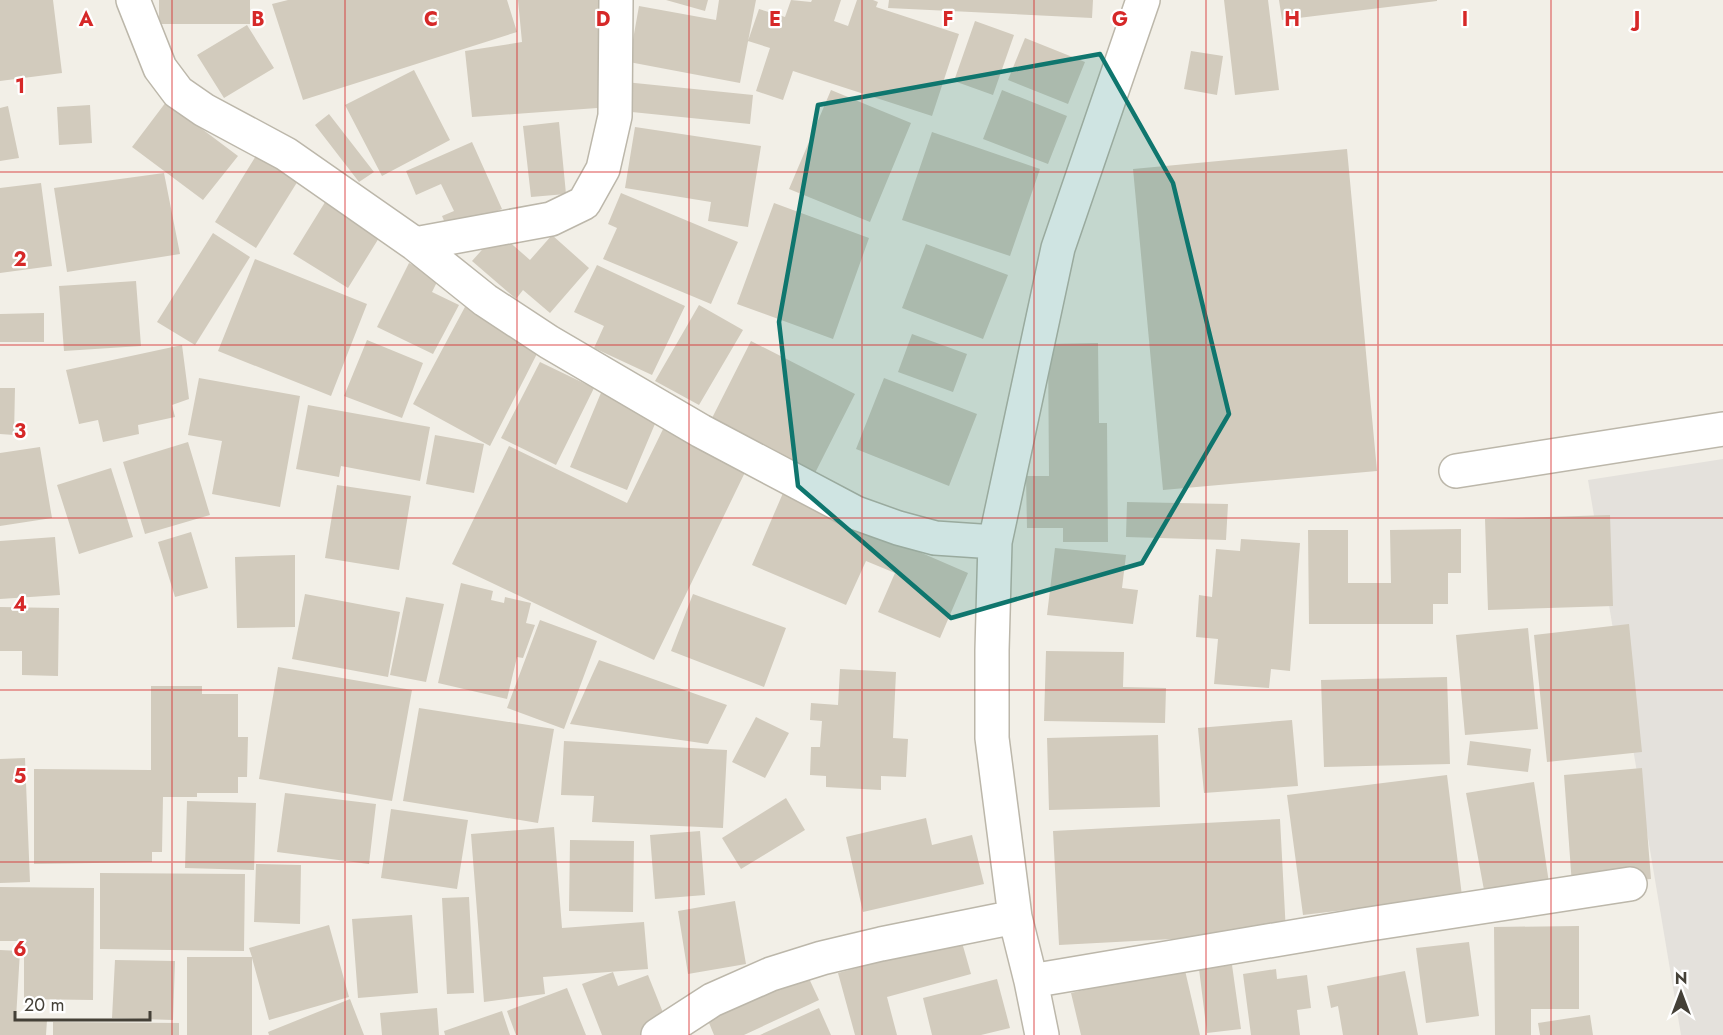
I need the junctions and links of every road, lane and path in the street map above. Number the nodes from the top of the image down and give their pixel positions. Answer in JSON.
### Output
{"nodes":[{"id":1,"x":133,"y":0,"type":"edge"},
{"id":2,"x":616,"y":0,"type":"edge"},
{"id":3,"x":1143,"y":0,"type":"edge"},
{"id":4,"x":415,"y":244,"type":"junction"},
{"id":5,"x":1723,"y":429,"type":"edge"},
{"id":6,"x":1456,"y":471,"type":"dead end"},
{"id":7,"x":995,"y":542,"type":"junction"},
{"id":8,"x":1630,"y":884,"type":"dead end"},
{"id":9,"x":1015,"y":917,"type":"junction"},
{"id":10,"x":1031,"y":981,"type":"junction"},
{"id":11,"x":659,"y":1035,"type":"edge"},
{"id":12,"x":1042,"y":1035,"type":"edge"}],
"edges":[{"from":1,"to":4,"type":"street"},
{"from":2,"to":4,"type":"street"},
{"from":3,"to":7,"type":"street"},
{"from":4,"to":7,"type":"street"},
{"from":5,"to":6,"type":"street"},
{"from":7,"to":9,"type":"street"},
{"from":8,"to":10,"type":"street"},
{"from":9,"to":10,"type":"street"},
{"from":9,"to":11,"type":"street"},
{"from":10,"to":12,"type":"street"}]}
